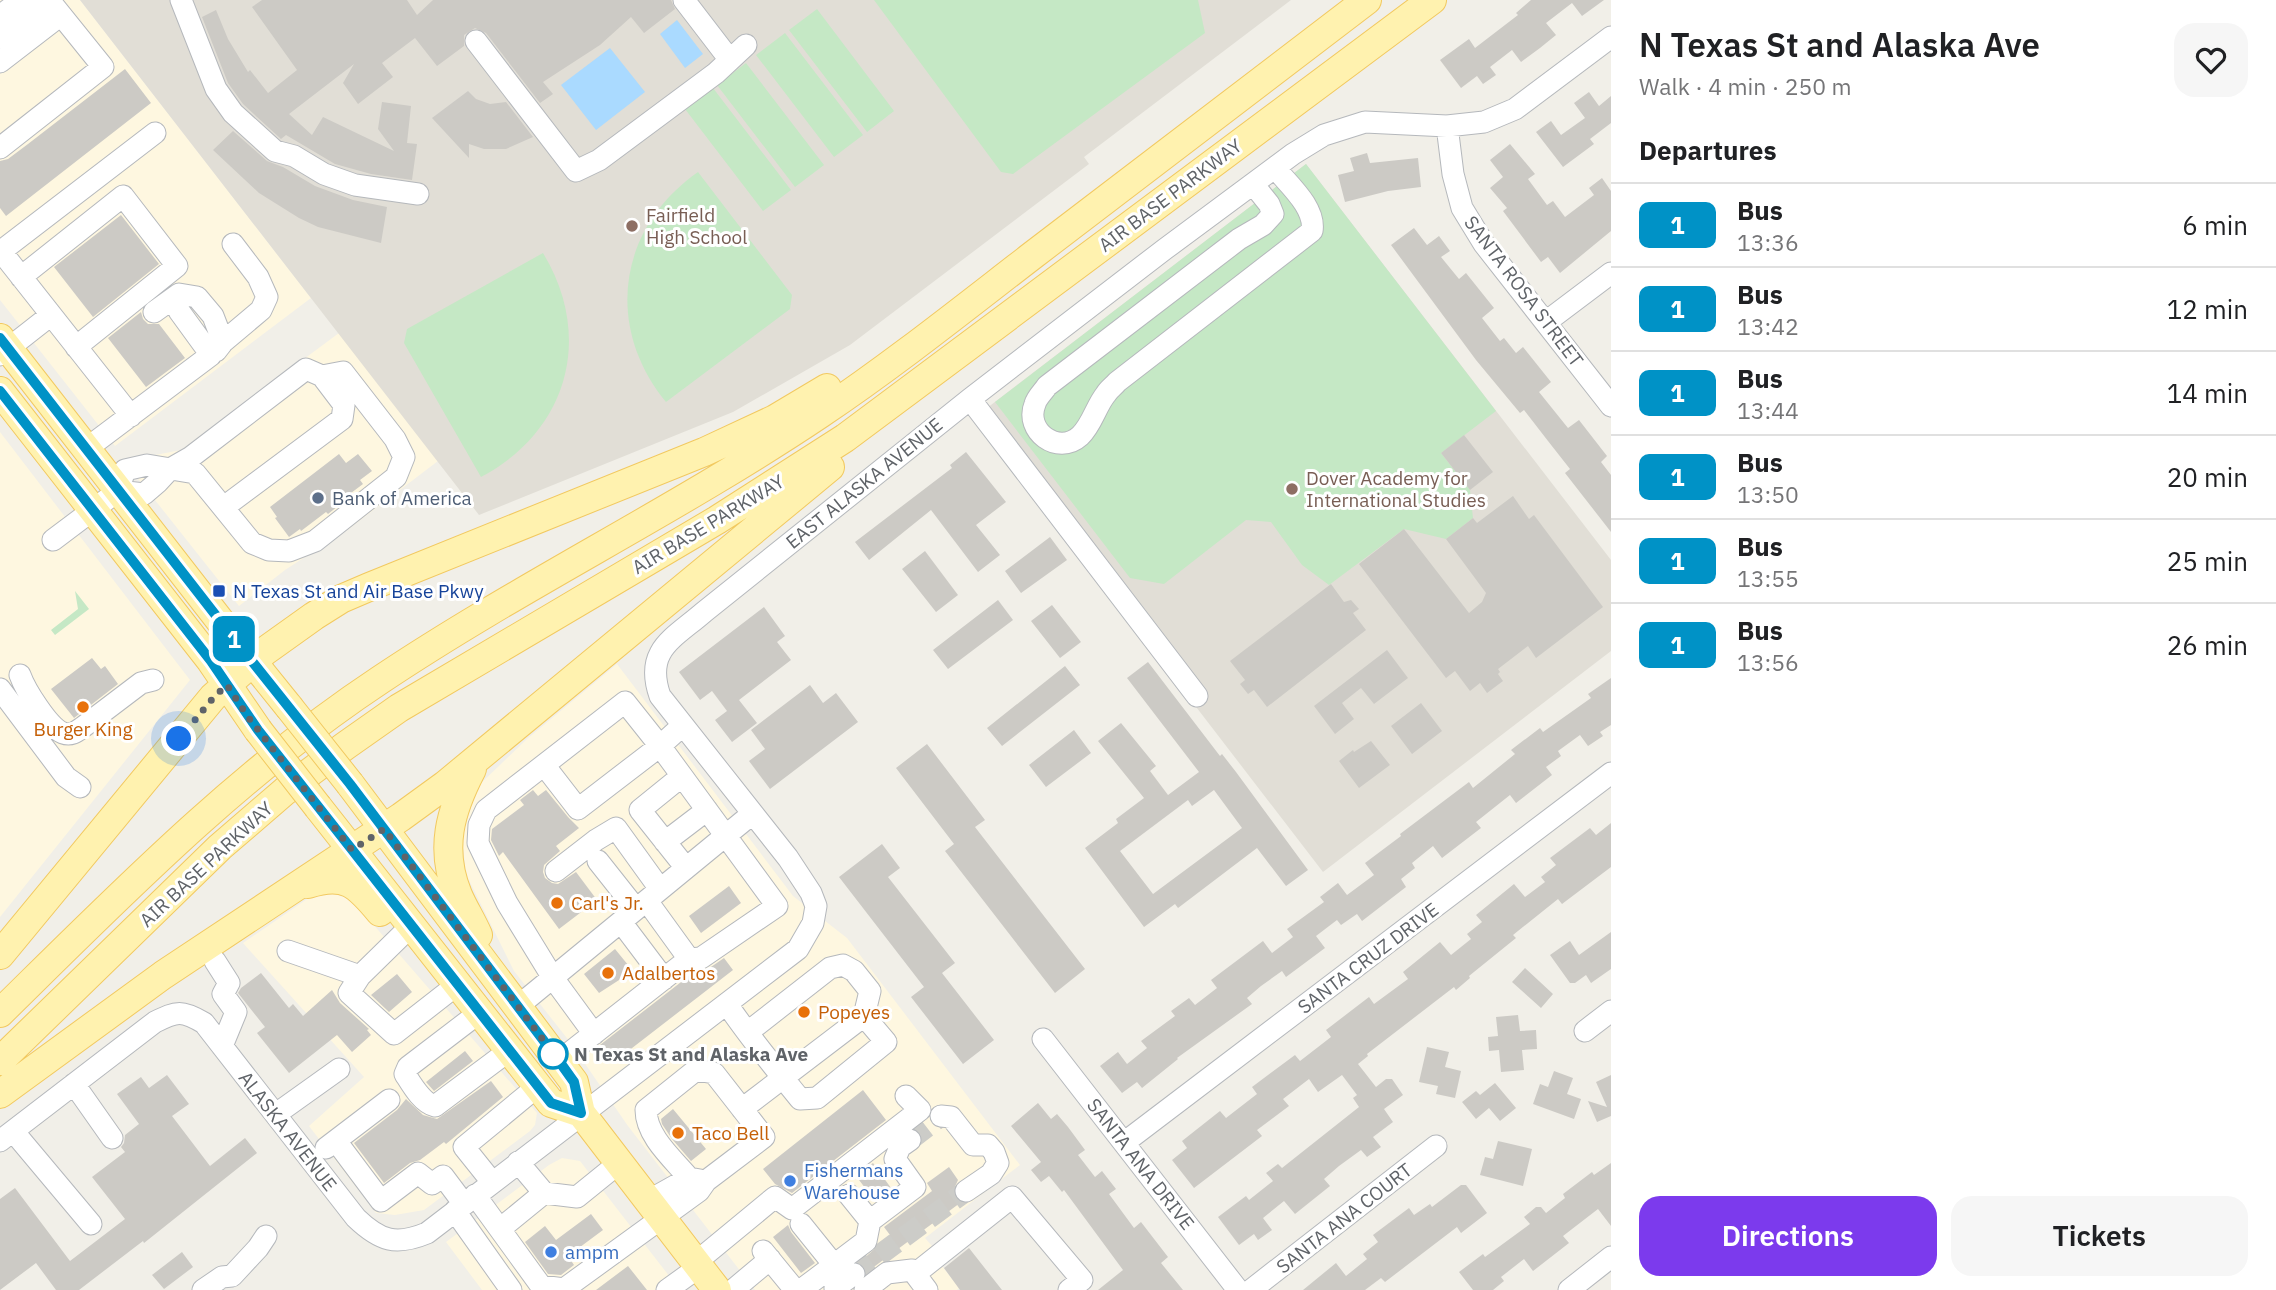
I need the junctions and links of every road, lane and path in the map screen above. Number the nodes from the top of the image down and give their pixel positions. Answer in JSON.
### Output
{"nodes":[{"id":1,"x":21,"y":0,"type":"edge"},
{"id":2,"x":181,"y":0,"type":"edge"},
{"id":3,"x":684,"y":0,"type":"edge"},
{"id":4,"x":1367,"y":0,"type":"edge"},
{"id":5,"x":1432,"y":0,"type":"edge"},
{"id":6,"x":53,"y":5,"type":"edge"},
{"id":7,"x":0,"y":16,"type":"edge"},
{"id":8,"x":1611,"y":37,"type":"edge"},
{"id":9,"x":0,"y":38,"type":"edge"},
{"id":10,"x":476,"y":41,"type":"dead end"},
{"id":11,"x":746,"y":45,"type":"dead end"},
{"id":12,"x":730,"y":60,"type":"junction"},
{"id":13,"x":0,"y":62,"type":"edge"},
{"id":14,"x":1447,"y":126,"type":"junction"},
{"id":15,"x":155,"y":132,"type":"dead end"},
{"id":16,"x":0,"y":148,"type":"edge"},
{"id":17,"x":1275,"y":168,"type":"junction"},
{"id":18,"x":1253,"y":184,"type":"junction"},
{"id":19,"x":418,"y":194,"type":"dead end"},
{"id":20,"x":1302,"y":202,"type":"junction"},
{"id":21,"x":1273,"y":214,"type":"junction"},
{"id":22,"x":233,"y":244,"type":"dead end"},
{"id":23,"x":0,"y":251,"type":"edge"},
{"id":24,"x":1611,"y":272,"type":"edge"},
{"id":25,"x":21,"y":276,"type":"junction"},
{"id":26,"x":179,"y":311,"type":"dead end"},
{"id":27,"x":155,"y":312,"type":"dead end"},
{"id":28,"x":51,"y":315,"type":"junction"},
{"id":29,"x":1546,"y":322,"type":"junction"},
{"id":30,"x":920,"y":342,"type":"junction"},
{"id":31,"x":3,"y":347,"type":"edge"},
{"id":32,"x":76,"y":347,"type":"junction"},
{"id":33,"x":217,"y":349,"type":"junction"},
{"id":34,"x":939,"y":369,"type":"junction"},
{"id":35,"x":322,"y":376,"type":"junction"},
{"id":36,"x":0,"y":391,"type":"edge"},
{"id":37,"x":970,"y":399,"type":"junction"},
{"id":38,"x":1611,"y":406,"type":"edge"},
{"id":39,"x":131,"y":416,"type":"junction"},
{"id":40,"x":86,"y":449,"type":"junction"},
{"id":41,"x":170,"y":469,"type":"junction"},
{"id":42,"x":118,"y":491,"type":"junction"},
{"id":43,"x":223,"y":507,"type":"junction"},
{"id":44,"x":93,"y":509,"type":"junction"},
{"id":45,"x":53,"y":540,"type":"dead end"},
{"id":46,"x":253,"y":662,"type":"junction"},
{"id":47,"x":19,"y":675,"type":"dead end"},
{"id":48,"x":153,"y":680,"type":"dead end"},
{"id":49,"x":227,"y":685,"type":"junction"},
{"id":50,"x":0,"y":690,"type":"edge"},
{"id":51,"x":1197,"y":696,"type":"dead end"},
{"id":52,"x":682,"y":726,"type":"junction"},
{"id":53,"x":660,"y":746,"type":"junction"},
{"id":54,"x":475,"y":762,"type":"junction"},
{"id":55,"x":544,"y":765,"type":"junction"},
{"id":56,"x":1611,"y":773,"type":"edge"},
{"id":57,"x":682,"y":776,"type":"junction"},
{"id":58,"x":80,"y":787,"type":"dead end"},
{"id":59,"x":707,"y":810,"type":"junction"},
{"id":60,"x":752,"y":814,"type":"junction"},
{"id":61,"x":384,"y":829,"type":"junction"},
{"id":62,"x":726,"y":835,"type":"junction"},
{"id":63,"x":665,"y":842,"type":"junction"},
{"id":64,"x":352,"y":850,"type":"junction"},
{"id":65,"x":598,"y":861,"type":"dead end"},
{"id":66,"x":686,"y":868,"type":"junction"},
{"id":67,"x":556,"y":871,"type":"dead end"},
{"id":68,"x":295,"y":888,"type":"junction"},
{"id":69,"x":641,"y":905,"type":"junction"},
{"id":70,"x":411,"y":926,"type":"junction"},
{"id":71,"x":288,"y":951,"type":"dead end"},
{"id":72,"x":0,"y":955,"type":"edge"},
{"id":73,"x":690,"y":959,"type":"junction"},
{"id":74,"x":215,"y":961,"type":"dead end"},
{"id":75,"x":360,"y":976,"type":"junction"},
{"id":76,"x":553,"y":978,"type":"junction"},
{"id":77,"x":664,"y":979,"type":"junction"},
{"id":78,"x":498,"y":983,"type":"junction"},
{"id":79,"x":458,"y":984,"type":"junction"},
{"id":80,"x":727,"y":1004,"type":"junction"},
{"id":81,"x":517,"y":1007,"type":"junction"},
{"id":82,"x":1611,"y":1011,"type":"edge"},
{"id":83,"x":480,"y":1012,"type":"junction"},
{"id":84,"x":0,"y":1013,"type":"edge"},
{"id":85,"x":864,"y":1016,"type":"junction"},
{"id":86,"x":1585,"y":1031,"type":"dead end"},
{"id":87,"x":748,"y":1032,"type":"junction"},
{"id":88,"x":594,"y":1034,"type":"junction"},
{"id":89,"x":1044,"y":1038,"type":"dead end"},
{"id":90,"x":222,"y":1046,"type":"junction"},
{"id":91,"x":510,"y":1050,"type":"junction"},
{"id":92,"x":0,"y":1061,"type":"edge"},
{"id":93,"x":559,"y":1061,"type":"junction"},
{"id":94,"x":339,"y":1069,"type":"dead end"},
{"id":95,"x":783,"y":1077,"type":"junction"},
{"id":96,"x":74,"y":1084,"type":"junction"},
{"id":97,"x":538,"y":1086,"type":"junction"},
{"id":98,"x":0,"y":1094,"type":"edge"},
{"id":99,"x":906,"y":1096,"type":"dead end"},
{"id":100,"x":389,"y":1100,"type":"dead end"},
{"id":101,"x":742,"y":1108,"type":"junction"},
{"id":102,"x":581,"y":1113,"type":"junction"},
{"id":103,"x":276,"y":1114,"type":"junction"},
{"id":104,"x":942,"y":1116,"type":"dead end"},
{"id":105,"x":6,"y":1136,"type":"edge"},
{"id":106,"x":112,"y":1138,"type":"dead end"},
{"id":107,"x":910,"y":1140,"type":"tunnel mouth"},
{"id":108,"x":336,"y":1141,"type":"junction"},
{"id":109,"x":1125,"y":1142,"type":"junction"},
{"id":110,"x":1436,"y":1146,"type":"dead end"},
{"id":111,"x":311,"y":1161,"type":"junction"},
{"id":112,"x":518,"y":1162,"type":"junction"},
{"id":113,"x":619,"y":1163,"type":"junction"},
{"id":114,"x":697,"y":1180,"type":"junction"},
{"id":115,"x":967,"y":1191,"type":"tunnel mouth"},
{"id":116,"x":544,"y":1193,"type":"junction"},
{"id":117,"x":849,"y":1195,"type":"dead end"},
{"id":118,"x":472,"y":1198,"type":"junction"},
{"id":119,"x":655,"y":1210,"type":"junction"},
{"id":120,"x":870,"y":1221,"type":"junction"},
{"id":121,"x":91,"y":1224,"type":"dead end"},
{"id":122,"x":801,"y":1224,"type":"dead end"},
{"id":123,"x":500,"y":1229,"type":"junction"},
{"id":124,"x":266,"y":1236,"type":"dead end"},
{"id":125,"x":1611,"y":1257,"type":"edge"},
{"id":126,"x":697,"y":1265,"type":"junction"},
{"id":127,"x":834,"y":1265,"type":"junction"},
{"id":128,"x":860,"y":1282,"type":"edge"},
{"id":129,"x":921,"y":1282,"type":"edge"},
{"id":130,"x":239,"y":1283,"type":"edge"},
{"id":131,"x":835,"y":1288,"type":"dead end"},
{"id":132,"x":203,"y":1290,"type":"edge"},
{"id":133,"x":511,"y":1290,"type":"edge"},
{"id":134,"x":667,"y":1290,"type":"edge"},
{"id":135,"x":717,"y":1290,"type":"edge"},
{"id":136,"x":733,"y":1290,"type":"edge"},
{"id":137,"x":795,"y":1290,"type":"edge"},
{"id":138,"x":801,"y":1290,"type":"edge"},
{"id":139,"x":1069,"y":1290,"type":"edge"},
{"id":140,"x":1238,"y":1290,"type":"edge"},
{"id":141,"x":1251,"y":1290,"type":"edge"},
{"id":142,"x":1569,"y":1290,"type":"edge"}],
"edges":[{"from":1,"to":7,"type":"street"},
{"from":2,"to":19,"type":"street"},
{"from":3,"to":12,"type":"street"},
{"from":4,"to":30,"type":"main road","name":"AIR BASE PARKWAY"},
{"from":5,"to":34,"type":"main road","name":"AIR BASE PARKWAY"},
{"from":6,"to":9,"type":"street"},
{"from":6,"to":13,"type":"street"},
{"from":6,"to":16,"type":"street"},
{"from":8,"to":14,"type":"street","name":"EAST ALASKA AVENUE"},
{"from":10,"to":12,"type":"street"},
{"from":11,"to":12,"type":"street"},
{"from":14,"to":17,"type":"street","name":"EAST ALASKA AVENUE"},
{"from":14,"to":29,"type":"street","name":"SANTA ROSA STREET"},
{"from":15,"to":23,"type":"street"},
{"from":17,"to":18,"type":"street","name":"EAST ALASKA AVENUE"},
{"from":17,"to":20,"type":"street"},
{"from":18,"to":21,"type":"street"},
{"from":18,"to":37,"type":"street","name":"EAST ALASKA AVENUE"},
{"from":20,"to":21,"type":"street"},
{"from":20,"to":21,"type":"street"},
{"from":22,"to":33,"type":"street"},
{"from":23,"to":25,"type":"street"},
{"from":24,"to":29,"type":"street"},
{"from":25,"to":28,"type":"street"},
{"from":25,"to":32,"type":"street"},
{"from":26,"to":33,"type":"street"},
{"from":27,"to":33,"type":"street"},
{"from":28,"to":31,"type":"street"},
{"from":28,"to":32,"type":"street"},
{"from":29,"to":38,"type":"street","name":"SANTA ROSA STREET"},
{"from":30,"to":46,"type":"main road"},
{"from":30,"to":84,"type":"main road","name":"AIR BASE PARKWAY"},
{"from":31,"to":40,"type":"main road"},
{"from":32,"to":39,"type":"street"},
{"from":33,"to":39,"type":"street"},
{"from":34,"to":54,"type":"main road"},
{"from":34,"to":92,"type":"main road","name":"AIR BASE PARKWAY"},
{"from":35,"to":41,"type":"street"},
{"from":35,"to":43,"type":"street"},
{"from":35,"to":43,"type":"street"},
{"from":36,"to":44,"type":"main road"},
{"from":37,"to":51,"type":"street"},
{"from":37,"to":52,"type":"street","name":"EAST ALASKA AVENUE"},
{"from":39,"to":40,"type":"street"},
{"from":40,"to":42,"type":"main road"},
{"from":41,"to":42,"type":"street"},
{"from":41,"to":43,"type":"street"},
{"from":42,"to":44,"type":"street"},
{"from":42,"to":46,"type":"main road"},
{"from":44,"to":45,"type":"street"},
{"from":44,"to":49,"type":"main road"},
{"from":46,"to":49,"type":"main road"},
{"from":46,"to":61,"type":"main road","bridge":true},
{"from":47,"to":48,"type":"street"},
{"from":49,"to":64,"type":"main road","bridge":true},
{"from":49,"to":72,"type":"main road"},
{"from":50,"to":58,"type":"street"},
{"from":52,"to":53,"type":"street"},
{"from":52,"to":60,"type":"street","name":"EAST ALASKA AVENUE"},
{"from":53,"to":55,"type":"street"},
{"from":53,"to":55,"type":"street"},
{"from":53,"to":57,"type":"street"},
{"from":54,"to":61,"type":"main road"},
{"from":54,"to":78,"type":"main road"},
{"from":55,"to":76,"type":"street"},
{"from":56,"to":109,"type":"street","name":"SANTA CRUZ DRIVE"},
{"from":57,"to":59,"type":"street"},
{"from":57,"to":63,"type":"street"},
{"from":59,"to":62,"type":"street"},
{"from":59,"to":63,"type":"street"},
{"from":60,"to":62,"type":"street"},
{"from":60,"to":80,"type":"street","name":"EAST ALASKA AVENUE"},
{"from":61,"to":64,"type":"main road"},
{"from":61,"to":78,"type":"main road"},
{"from":62,"to":66,"type":"street"},
{"from":62,"to":73,"type":"street"},
{"from":63,"to":66,"type":"street"},
{"from":64,"to":68,"type":"main road"},
{"from":64,"to":70,"type":"main road"},
{"from":65,"to":69,"type":"street"},
{"from":66,"to":69,"type":"street"},
{"from":67,"to":69,"type":"street"},
{"from":68,"to":70,"type":"main road"},
{"from":68,"to":98,"type":"main road"},
{"from":69,"to":73,"type":"street"},
{"from":69,"to":76,"type":"street"},
{"from":69,"to":77,"type":"street"},
{"from":70,"to":75,"type":"street"},
{"from":70,"to":79,"type":"main road"},
{"from":71,"to":75,"type":"street"},
{"from":73,"to":77,"type":"street"},
{"from":74,"to":90,"type":"street"},
{"from":75,"to":79,"type":"street"},
{"from":76,"to":81,"type":"street"},
{"from":76,"to":88,"type":"street"},
{"from":77,"to":88,"type":"street"},
{"from":78,"to":81,"type":"main road"},
{"from":79,"to":83,"type":"main road"},
{"from":80,"to":87,"type":"street"},
{"from":80,"to":102,"type":"street","name":"EAST ALASKA AVENUE"},
{"from":81,"to":93,"type":"main road"},
{"from":82,"to":86,"type":"street"},
{"from":83,"to":91,"type":"main road"},
{"from":83,"to":91,"type":"street"},
{"from":85,"to":87,"type":"street"},
{"from":85,"to":95,"type":"street"},
{"from":85,"to":95,"type":"street"},
{"from":87,"to":95,"type":"street"},
{"from":88,"to":93,"type":"street"},
{"from":89,"to":109,"type":"street","name":"SANTA ANA DRIVE"},
{"from":90,"to":96,"type":"street","name":"ALASKA AVENUE"},
{"from":90,"to":103,"type":"street","name":"ALASKA AVENUE"},
{"from":91,"to":97,"type":"main road"},
{"from":93,"to":102,"type":"main road"},
{"from":94,"to":103,"type":"street"},
{"from":95,"to":101,"type":"street"},
{"from":96,"to":105,"type":"street","name":"ALASKA AVENUE"},
{"from":96,"to":106,"type":"street"},
{"from":97,"to":102,"type":"main road"},
{"from":97,"to":118,"type":"street"},
{"from":99,"to":126,"type":"street"},
{"from":100,"to":108,"type":"street"},
{"from":101,"to":114,"type":"street"},
{"from":101,"to":114,"type":"street"},
{"from":102,"to":112,"type":"street","name":"ALASKA AVENUE"},
{"from":102,"to":113,"type":"main road"},
{"from":103,"to":111,"type":"street","name":"ALASKA AVENUE"},
{"from":104,"to":115,"type":"street"},
{"from":105,"to":121,"type":"street"},
{"from":107,"to":120,"type":"street"},
{"from":108,"to":111,"type":"street"},
{"from":108,"to":118,"type":"street"},
{"from":109,"to":140,"type":"street","name":"SANTA ANA DRIVE"},
{"from":110,"to":141,"type":"street","name":"SANTA ANA COURT"},
{"from":111,"to":118,"type":"street","name":"ALASKA AVENUE"},
{"from":112,"to":116,"type":"street"},
{"from":112,"to":118,"type":"street","name":"ALASKA AVENUE"},
{"from":113,"to":116,"type":"street"},
{"from":113,"to":119,"type":"main road"},
{"from":114,"to":119,"type":"street"},
{"from":116,"to":123,"type":"street"},
{"from":117,"to":120,"type":"street"},
{"from":118,"to":123,"type":"street"},
{"from":118,"to":133,"type":"street"},
{"from":119,"to":123,"type":"street"},
{"from":119,"to":126,"type":"main road"},
{"from":120,"to":127,"type":"street"},
{"from":122,"to":127,"type":"street"},
{"from":124,"to":130,"type":"street"},
{"from":125,"to":142,"type":"street"},
{"from":126,"to":134,"type":"street"},
{"from":126,"to":135,"type":"main road"},
{"from":127,"to":138,"type":"street"},
{"from":128,"to":129,"type":"street"},
{"from":128,"to":131,"type":"street"},
{"from":129,"to":139,"type":"street"},
{"from":130,"to":132,"type":"street"},
{"from":136,"to":137,"type":"street"}]}
